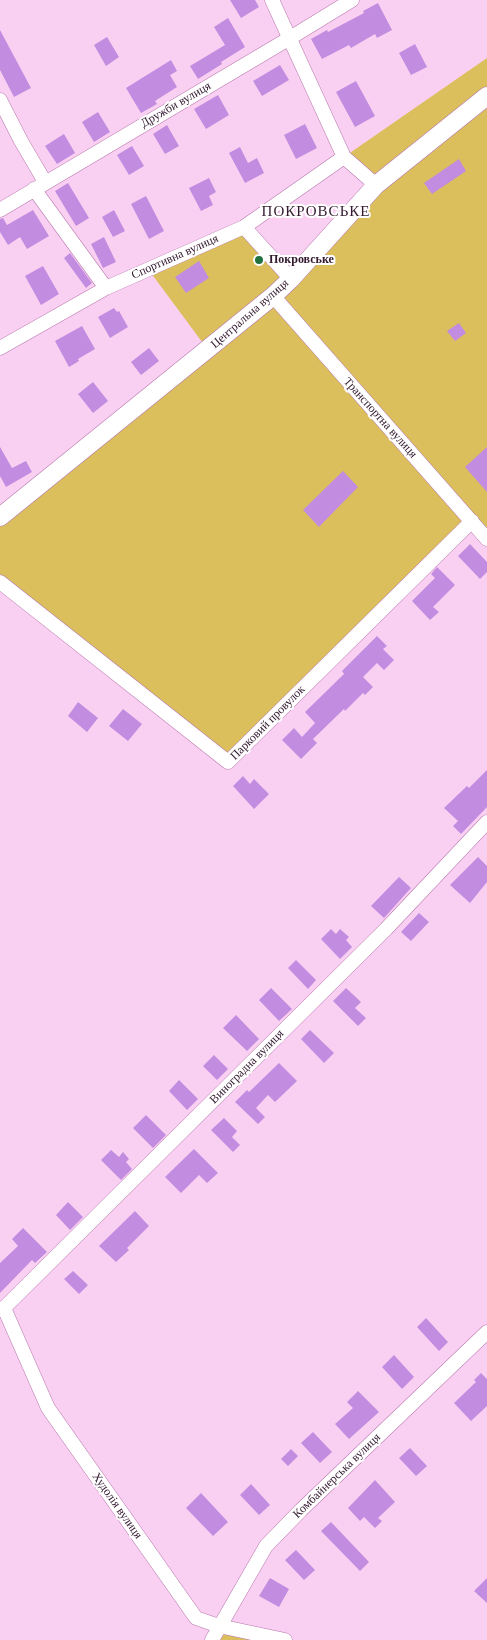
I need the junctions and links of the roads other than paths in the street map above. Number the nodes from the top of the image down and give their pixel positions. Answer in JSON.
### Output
{"nodes":[{"id":1,"x":272,"y":0,"type":"edge"},
{"id":2,"x":352,"y":0,"type":"edge"},
{"id":3,"x":290,"y":38,"type":"junction"},
{"id":4,"x":487,"y":96,"type":"edge"},
{"id":5,"x":0,"y":100,"type":"edge"},
{"id":6,"x":344,"y":157,"type":"junction"},
{"id":7,"x":376,"y":185,"type":"junction"},
{"id":8,"x":39,"y":186,"type":"junction"},
{"id":9,"x":0,"y":210,"type":"edge"},
{"id":10,"x":244,"y":227,"type":"junction"},
{"id":11,"x":291,"y":278,"type":"junction"},
{"id":12,"x":106,"y":288,"type":"junction"},
{"id":13,"x":273,"y":296,"type":"junction"},
{"id":14,"x":0,"y":348,"type":"edge"},
{"id":15,"x":1,"y":512,"type":"edge"},
{"id":16,"x":472,"y":521,"type":"junction"},
{"id":17,"x":487,"y":539,"type":"edge"},
{"id":18,"x":0,"y":582,"type":"edge"},
{"id":19,"x":487,"y":822,"type":"edge"},
{"id":20,"x":4,"y":1308,"type":"joint"},
{"id":21,"x":487,"y":1332,"type":"edge"},
{"id":22,"x":219,"y":1626,"type":"junction"},
{"id":23,"x":212,"y":1640,"type":"edge"},
{"id":24,"x":285,"y":1640,"type":"edge"}],
"edges":[{"from":1,"to":3,"type":"street"},
{"from":2,"to":3,"type":"street","name":"Дружби вулиця"},
{"from":3,"to":6,"type":"street"},
{"from":3,"to":8,"type":"street","name":"Дружби вулиця"},
{"from":4,"to":7,"type":"street","name":"Центральна вулиця"},
{"from":5,"to":8,"type":"street"},
{"from":6,"to":7,"type":"street"},
{"from":6,"to":10,"type":"street","name":"Спортивна вулиця"},
{"from":7,"to":11,"type":"street","name":"Центральна вулиця"},
{"from":8,"to":9,"type":"street","name":"Дружби вулиця"},
{"from":8,"to":12,"type":"street"},
{"from":10,"to":11,"type":"street"},
{"from":10,"to":12,"type":"street","name":"Спортивна вулиця"},
{"from":11,"to":13,"type":"street","name":"Центральна вулиця"},
{"from":12,"to":14,"type":"street","name":"Спортивна вулиця"},
{"from":13,"to":15,"type":"street","name":"Центральна вулиця"},
{"from":13,"to":16,"type":"street","name":"Транспортна вулиця"},
{"from":16,"to":17,"type":"street","name":"Транспортна вулиця"},
{"from":16,"to":18,"type":"street","name":"Парковий провулок"},
{"from":19,"to":20,"type":"street","name":"Виноградна вулиця"},
{"from":20,"to":22,"type":"street","name":"Худолія вулиця"},
{"from":21,"to":22,"type":"street","name":"Комбайнерська вулиця"},
{"from":22,"to":23,"type":"street","name":"Комбайнерська вулиця"},
{"from":22,"to":24,"type":"street","name":"Худолія вулиця"}]}
